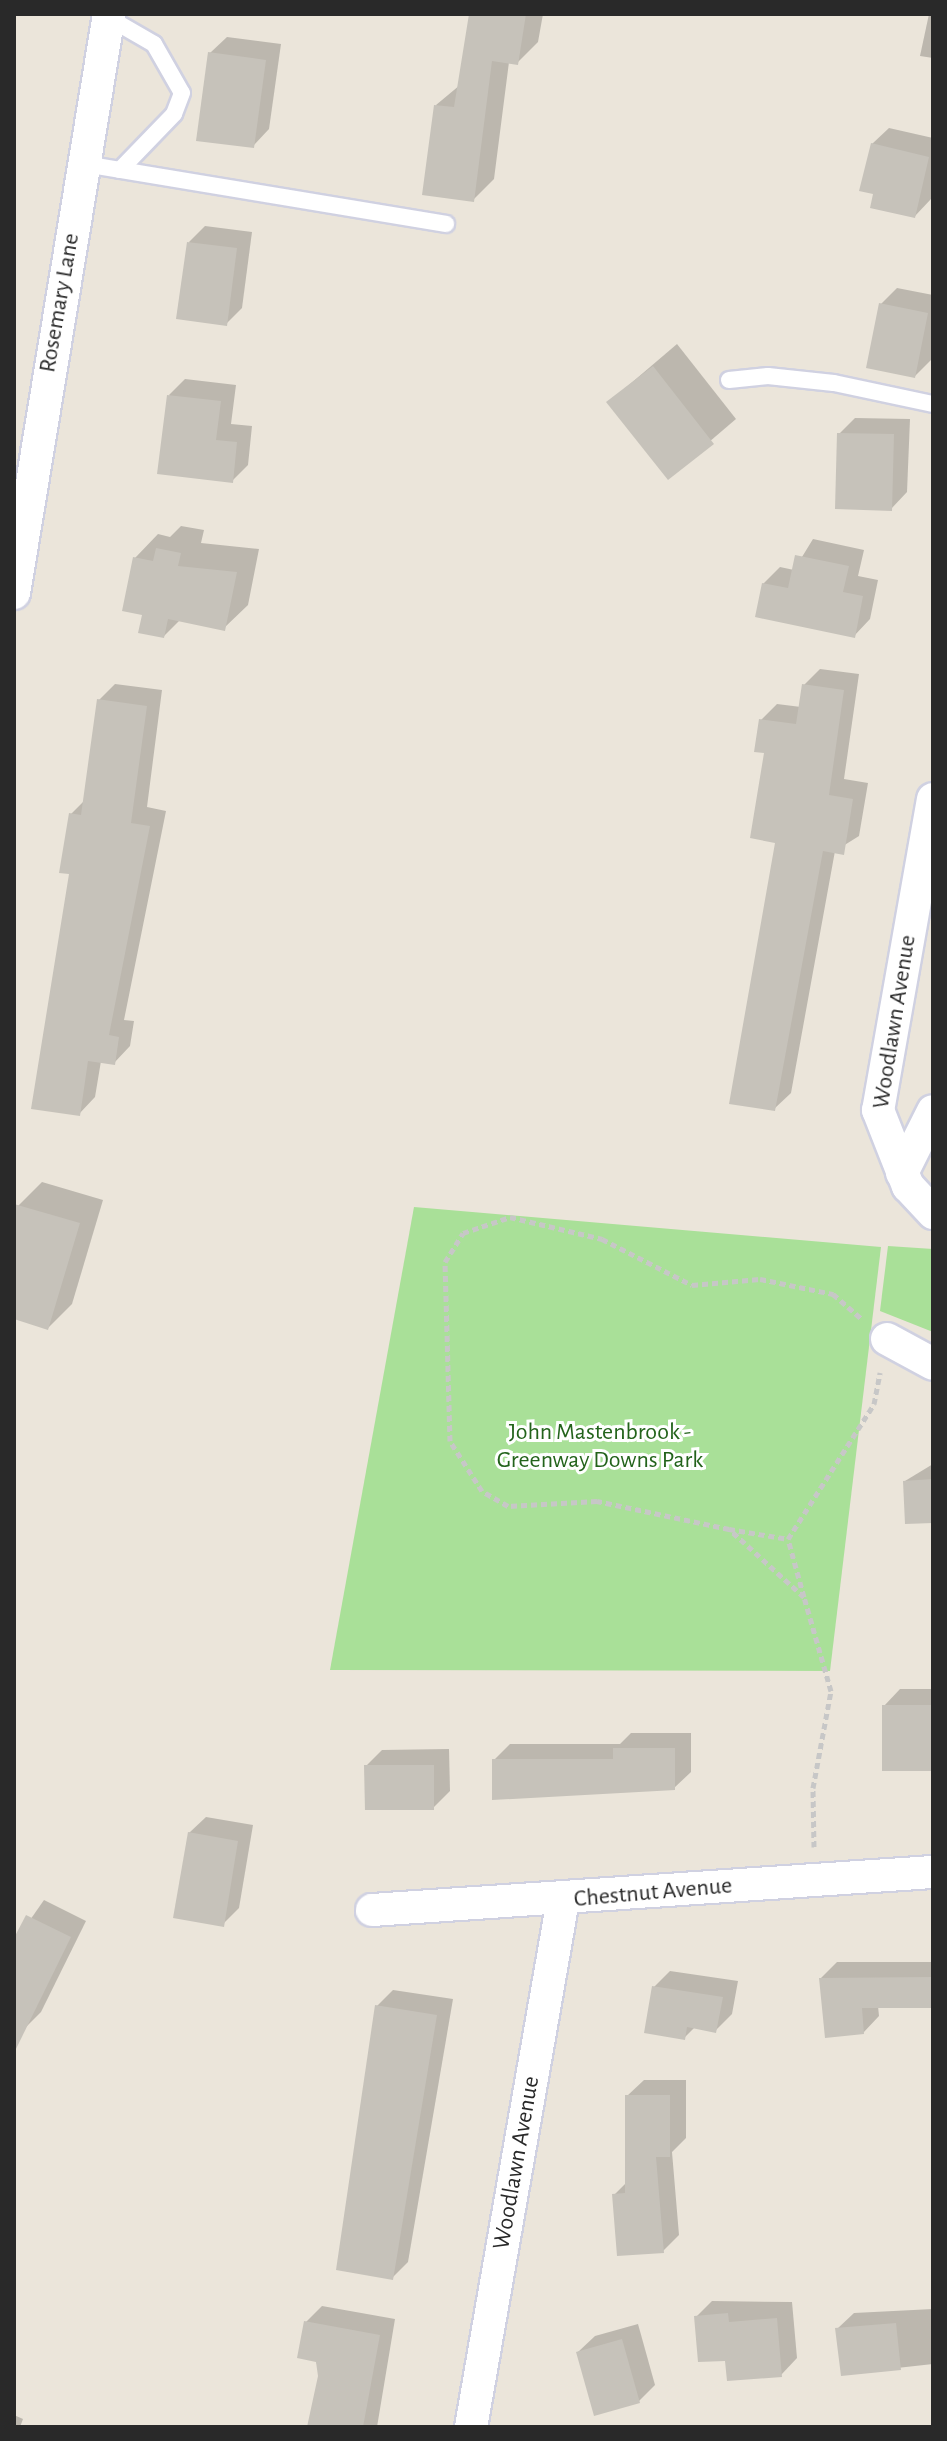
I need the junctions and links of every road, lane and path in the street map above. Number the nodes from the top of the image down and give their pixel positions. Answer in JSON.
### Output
{"nodes":[{"id":1,"x":109,"y":16,"type":"edge"},
{"id":2,"x":84,"y":164,"type":"junction"},
{"id":3,"x":120,"y":170,"type":"junction"},
{"id":4,"x":446,"y":224,"type":"dead end"},
{"id":5,"x":729,"y":380,"type":"dead end"},
{"id":6,"x":933,"y":404,"type":"edge"},
{"id":7,"x":14,"y":593,"type":"edge"},
{"id":8,"x":933,"y":799,"type":"edge"},
{"id":9,"x":933,"y":1111,"type":"edge"},
{"id":10,"x":902,"y":1173,"type":"junction"},
{"id":11,"x":933,"y":1213,"type":"edge"},
{"id":12,"x":887,"y":1339,"type":"junction"},
{"id":13,"x":933,"y":1364,"type":"edge"},
{"id":14,"x":729,"y":1529,"type":"junction"},
{"id":15,"x":788,"y":1539,"type":"junction"},
{"id":16,"x":804,"y":1597,"type":"junction"},
{"id":17,"x":933,"y":1872,"type":"edge"},
{"id":18,"x":815,"y":1880,"type":"junction"},
{"id":19,"x":563,"y":1900,"type":"junction"},
{"id":20,"x":372,"y":1910,"type":"dead end"},
{"id":21,"x":471,"y":2427,"type":"edge"}],
"edges":[{"from":1,"to":2,"type":"street","name":"Rosemary Lane"},
{"from":1,"to":3,"type":"lane"},
{"from":2,"to":3,"type":"lane"},
{"from":2,"to":7,"type":"street","name":"Rosemary Lane"},
{"from":3,"to":4,"type":"lane"},
{"from":5,"to":6,"type":"lane"},
{"from":8,"to":10,"type":"street","name":"Woodlawn Avenue"},
{"from":9,"to":10,"type":"street","name":"Woodlawn Avenue"},
{"from":10,"to":11,"type":"street"},
{"from":12,"to":13,"type":"street"},
{"from":12,"to":14,"type":"path"},
{"from":12,"to":15,"type":"path"},
{"from":14,"to":15,"type":"path"},
{"from":14,"to":16,"type":"path"},
{"from":15,"to":16,"type":"path"},
{"from":16,"to":18,"type":"path"},
{"from":17,"to":18,"type":"street","name":"Chestnut Avenue"},
{"from":18,"to":19,"type":"street","name":"Chestnut Avenue"},
{"from":19,"to":20,"type":"street","name":"Chestnut Avenue"},
{"from":19,"to":21,"type":"street","name":"Woodlawn Avenue"}]}
